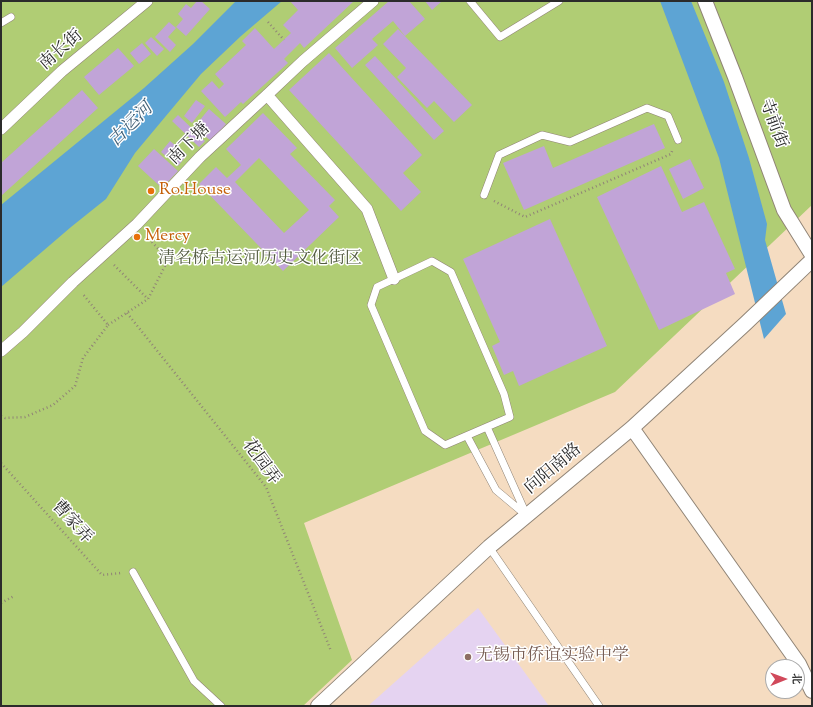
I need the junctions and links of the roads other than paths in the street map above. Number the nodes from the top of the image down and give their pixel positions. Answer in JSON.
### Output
{"nodes":[{"id":1,"x":147,"y":1,"type":"edge"},
{"id":2,"x":372,"y":1,"type":"edge"},
{"id":3,"x":470,"y":1,"type":"edge"},
{"id":4,"x":559,"y":1,"type":"edge"},
{"id":5,"x":705,"y":1,"type":"edge"},
{"id":6,"x":11,"y":17,"type":"dead end"},
{"id":7,"x":1,"y":23,"type":"edge"},
{"id":8,"x":266,"y":95,"type":"junction"},
{"id":9,"x":1,"y":129,"type":"edge"},
{"id":10,"x":678,"y":140,"type":"road end"},
{"id":11,"x":484,"y":195,"type":"road end"},
{"id":12,"x":812,"y":255,"type":"edge"},
{"id":13,"x":807,"y":264,"type":"edge"},
{"id":14,"x":394,"y":279,"type":"junction"},
{"id":15,"x":1,"y":351,"type":"edge"},
{"id":16,"x":487,"y":427,"type":"junction"},
{"id":17,"x":632,"y":428,"type":"junction"},
{"id":18,"x":468,"y":436,"type":"junction"},
{"id":19,"x":527,"y":516,"type":"junction"},
{"id":20,"x":489,"y":547,"type":"junction"},
{"id":21,"x":133,"y":572,"type":"road end"},
{"id":22,"x":812,"y":691,"type":"edge"},
{"id":23,"x":221,"y":706,"type":"edge"},
{"id":24,"x":318,"y":706,"type":"edge"},
{"id":25,"x":599,"y":706,"type":"edge"}],
"edges":[{"from":1,"to":9,"type":"street","name":"南长街"},
{"from":2,"to":8,"type":"street","name":"南下塘"},
{"from":3,"to":4,"type":"lane"},
{"from":5,"to":12,"type":"street","name":"寺前街"},
{"from":6,"to":7,"type":"lane"},
{"from":8,"to":14,"type":"street"},
{"from":8,"to":15,"type":"street","name":"南下塘"},
{"from":10,"to":11,"type":"lane"},
{"from":13,"to":17,"type":"street","name":"向阳南路"},
{"from":14,"to":16,"type":"lane"},
{"from":14,"to":18,"type":"lane"},
{"from":16,"to":18,"type":"lane"},
{"from":16,"to":19,"type":"lane"},
{"from":17,"to":19,"type":"street","name":"向阳南路"},
{"from":17,"to":22,"type":"street"},
{"from":18,"to":19,"type":"lane"},
{"from":19,"to":20,"type":"street","name":"向阳南路"},
{"from":20,"to":24,"type":"street","name":"向阳南路"},
{"from":20,"to":25,"type":"lane"},
{"from":21,"to":23,"type":"lane"}]}
